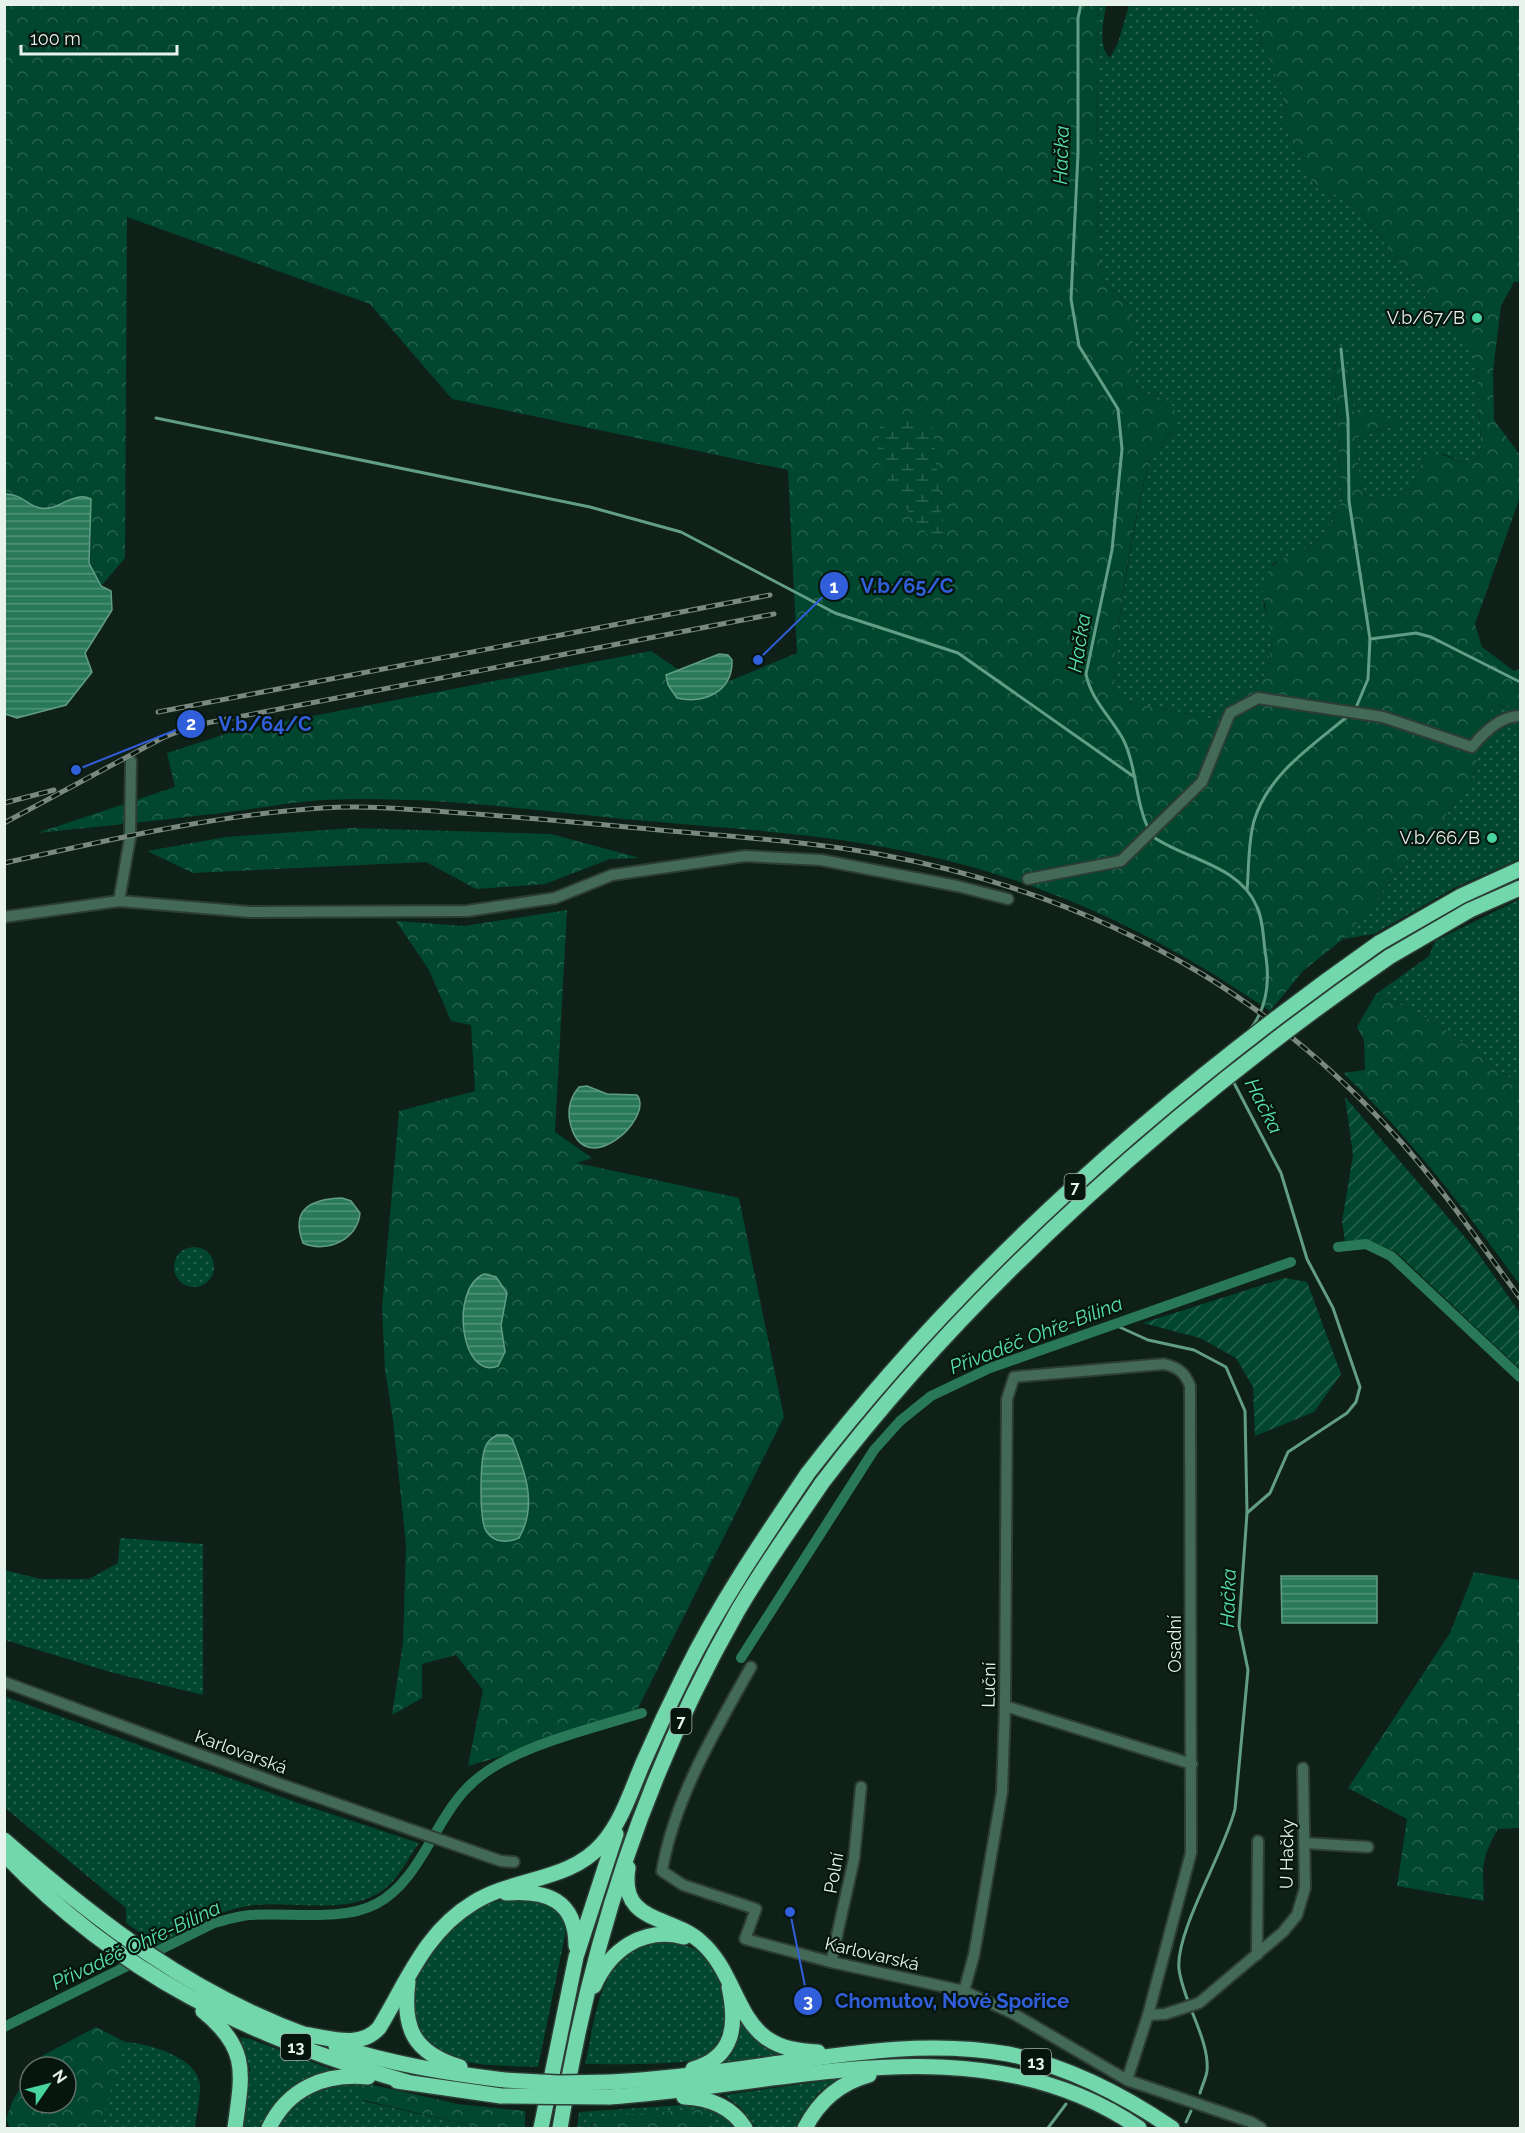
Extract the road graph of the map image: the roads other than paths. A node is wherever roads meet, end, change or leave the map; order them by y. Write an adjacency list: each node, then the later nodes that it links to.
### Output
1 (1521, 716): 4 (street)
2 (132, 761): 7 (street)
3 (1521, 870): 16 (highway, 7, bridge)
4 (1028, 879)
5 (1521, 888): 17 (highway, 7, bridge)
6 (1008, 899): 7 (street)
7 (118, 901): 8 (street)
8 (4, 917)
9 (1014, 1377): 12 (street, Luční); 13 (street, Osadní)
10 (750, 1668): 29 (street, Karlovarská)
11 (4, 1682): 23 (street, Karlovarská)
12 (1005, 1706): 13 (street); 31 (street, Luční)
13 (1192, 1764): 33 (street, Osadní)
14 (1303, 1768): 20 (street, U Hačky)
15 (861, 1788): 29 (street, Polní)
16 (625, 1805): 24 (highway); 27 (highway, 7)
17 (633, 1836): 25 (highway); 34 (highway, 7)
18 (4, 1840): 35 (highway, 13)
19 (1258, 1841): 26 (street)
20 (1305, 1843): 21 (street); 26 (street, U Hačky)
21 (1368, 1847)
22 (4, 1854): 32 (highway, 13)
23 (514, 1862)
24 (474, 1902): 27 (highway); 30 (highway)
25 (708, 1949): 28 (highway); 34 (highway)
26 (1257, 1955): 33 (street, U Hačky)
27 (576, 1957): 44 (highway, 7)
28 (719, 1962): 36 (highway); 38 (highway)
29 (831, 1962): 31 (street, Karlovarská)
30 (409, 1976): 35 (highway); 39 (highway)
31 (964, 1991): 40 (street, Karlovarská)
32 (187, 1997): 41 (highway, 13); 45 (highway)
33 (1148, 2015): 40 (street, Osadní)
34 (580, 2017): 49 (highway, 7)
35 (302, 2034): 39 (highway, 13)
36 (851, 2053): 38 (highway, 13); 53 (highway, 13)
37 (903, 2066): 43 (highway, 13); 51 (highway); 52 (highway, 13)
38 (658, 2079): 42 (highway, 13)
39 (504, 2080): 42 (highway, 13, bridge)
40 (1127, 2080): 54 (street, Karlovarská)
41 (407, 2082): 42 (highway, 13, bridge); 46 (highway)
42 (610, 2089): 43 (highway, 13)
43 (648, 2095): 50 (highway)
44 (546, 2100): 47 (highway); 48 (highway, 7)
45 (235, 2128)
46 (269, 2128)
47 (532, 2128)
48 (541, 2128)
49 (560, 2128)
50 (745, 2128)
51 (805, 2128)
52 (1140, 2128)
53 (1172, 2128)
54 (1261, 2128)

